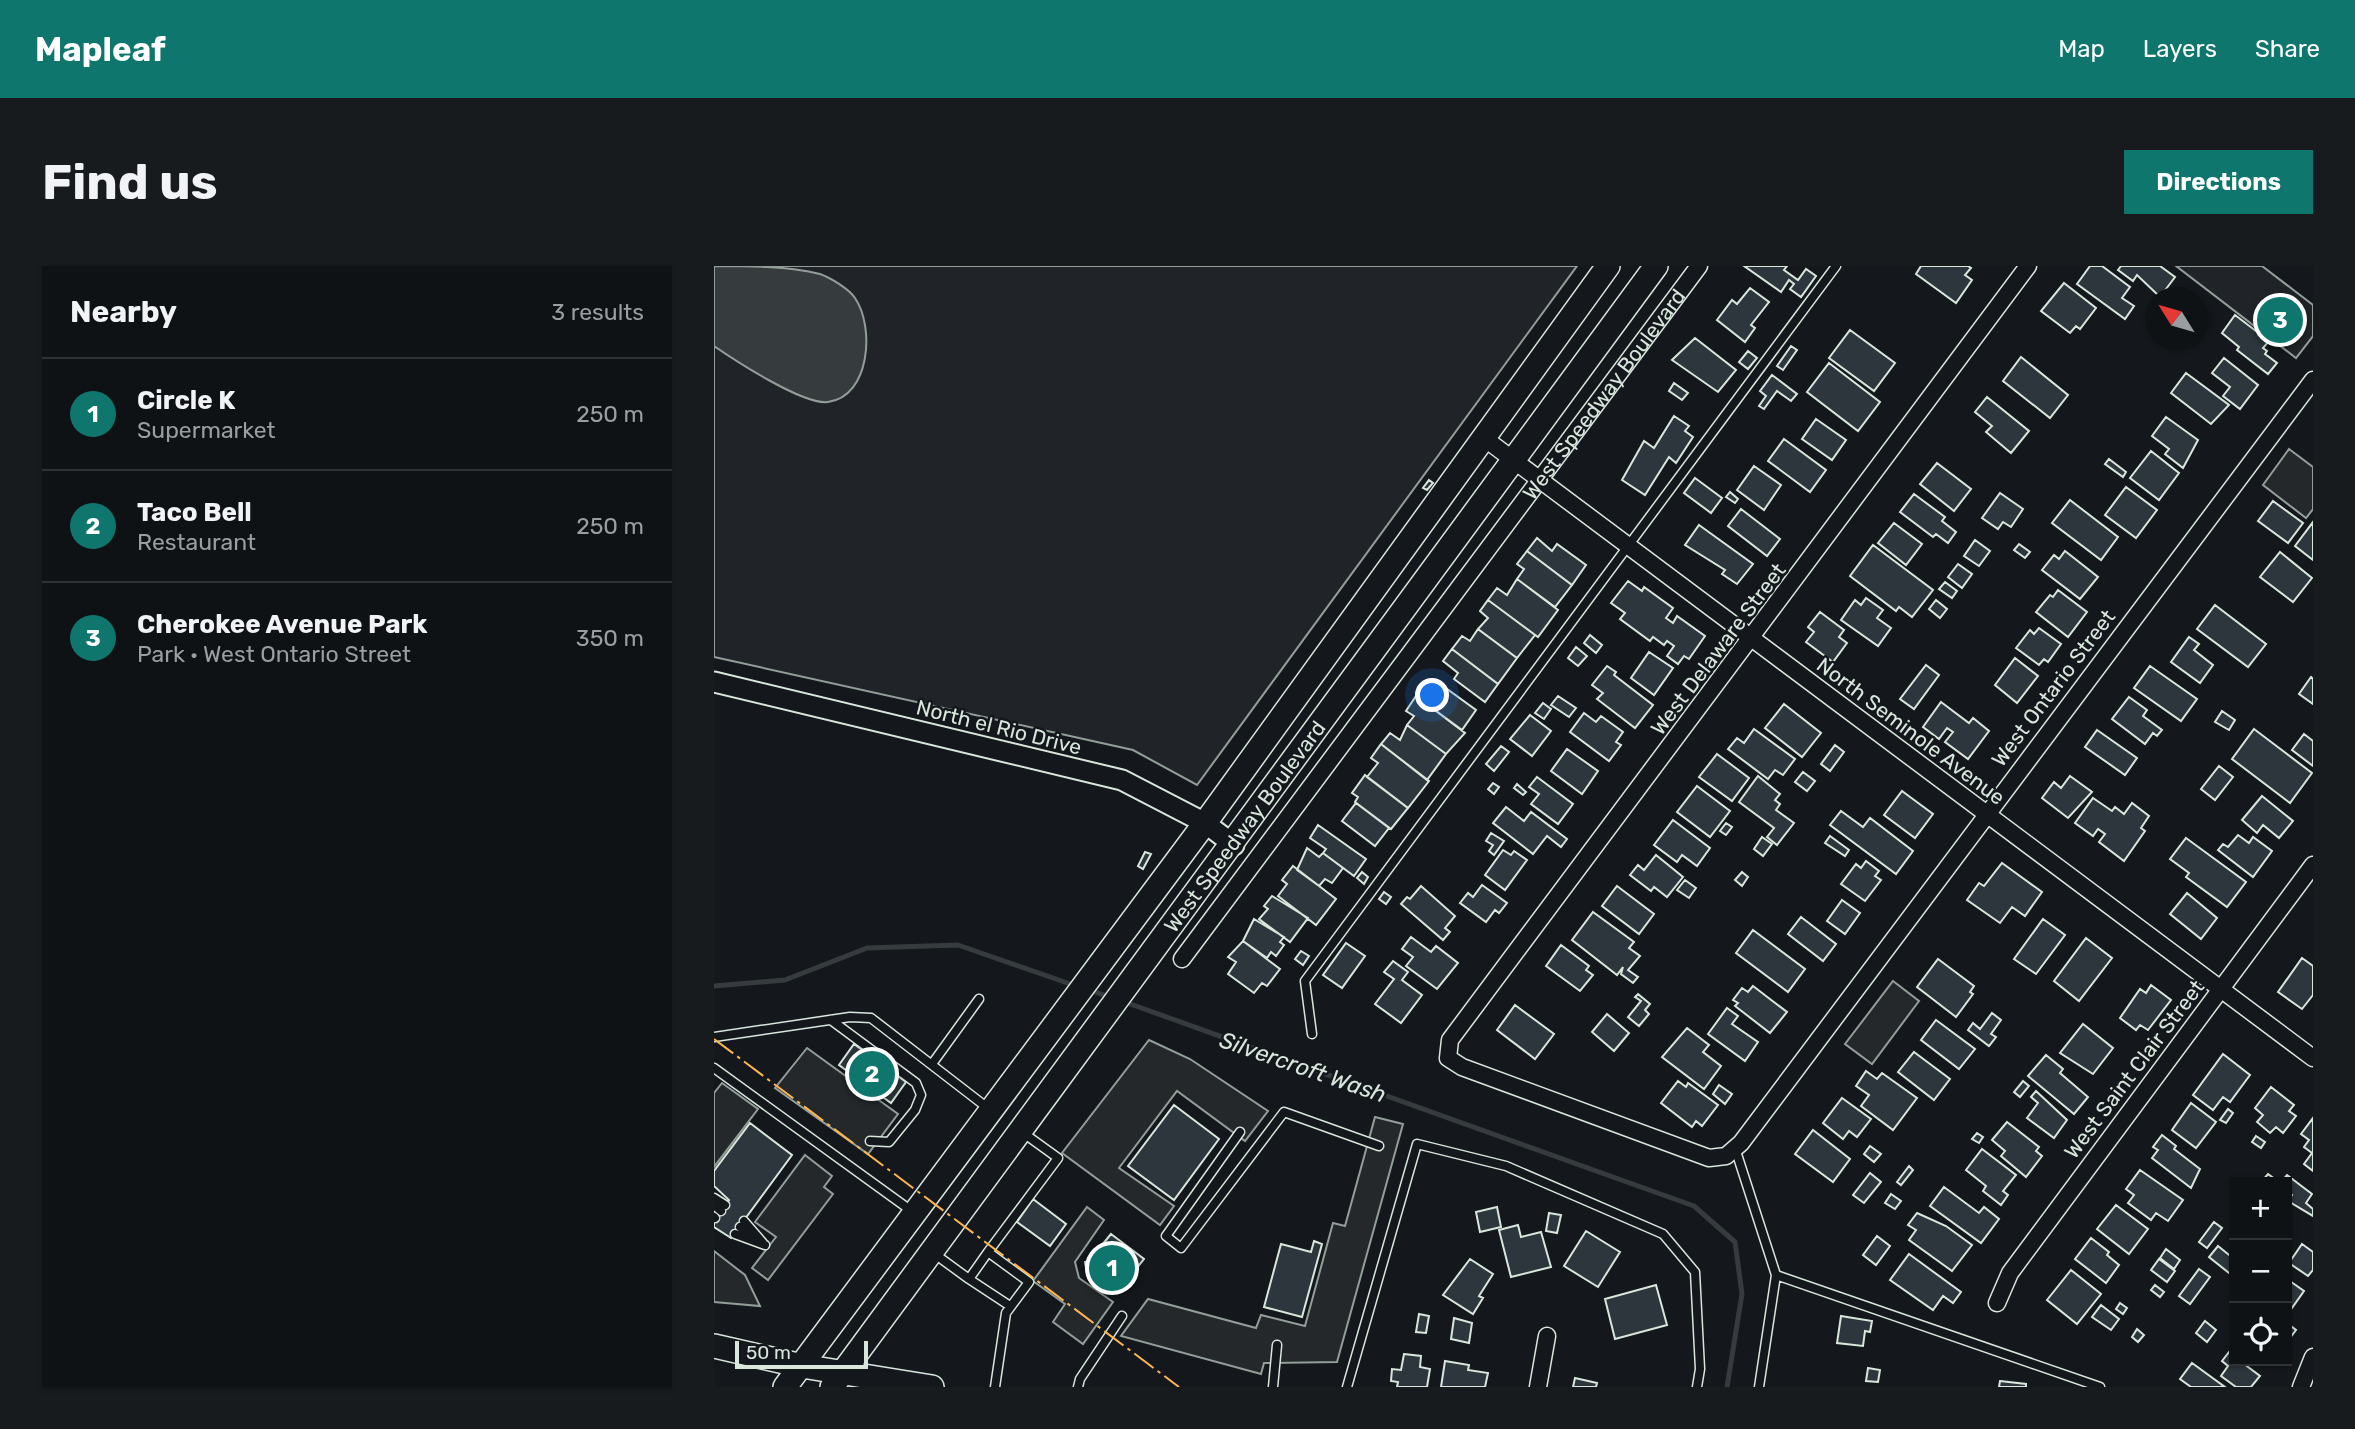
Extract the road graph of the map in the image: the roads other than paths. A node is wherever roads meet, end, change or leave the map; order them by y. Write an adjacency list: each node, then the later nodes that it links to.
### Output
1 (1608, 266): 7 (main road, West Speedway Boulevard)
2 (1656, 266): 8 (main road, West Speedway Boulevard)
3 (1699, 266): 9 (street, West Speedway Boulevard)
4 (1836, 266): 10 (lane)
5 (2028, 266): 11 (street, West Delaware Street)
6 (2313, 380): 13 (street, West Ontario Street)
7 (1484, 438): 8 (street, North Seminole Avenue); 14 (main road, West Speedway Boulevard)
8 (1515, 461): 9 (street, North Seminole Avenue); 15 (main road, West Speedway Boulevard)
9 (1541, 480): 10 (street, North Seminole Avenue); 16 (street, West Speedway Boulevard)
10 (1627, 545): 11 (street, North Seminole Avenue); 22 (lane)
11 (1752, 639): 13 (street, North Seminole Avenue); 32 (street, West Delaware Street)
12 (714, 682): 14 (street, North el Rio Drive)
13 (1986, 813): 19 (street, North Seminole Avenue); 32 (street, West Ontario Street)
14 (1205, 823): 15 (street, North el Rio Drive); 27 (main road, West Speedway Boulevard)
15 (1234, 845): 16 (street, North el Rio Drive); 28 (main road, West Speedway Boulevard)
16 (1256, 860): 18 (street, West Speedway Boulevard)
17 (2313, 865): 19 (street, West Saint Clair Street)
18 (1182, 959)
19 (2220, 989): 24 (street, North Seminole Avenue); 41 (street, West Saint Clair Street)
20 (979, 999): 25 (lane)
21 (831, 1020): 23 (lane); 25 (lane); 30 (lane)
22 (1312, 1034)
23 (714, 1037)
24 (2313, 1058)
25 (932, 1065): 27 (lane)
26 (714, 1068): 35 (lane)
27 (992, 1111): 28 (main road); 35 (main road, West Speedway Boulevard)
28 (1021, 1132): 37 (main road, West Speedway Boulevard); 38 (lane)
29 (1240, 1132): 31 (lane)
30 (870, 1141)
31 (1378, 1146)
32 (1731, 1152): 39 (lane)
33 (714, 1198): 34 (lane)
34 (718, 1211)
35 (915, 1214): 48 (main road, West Speedway Boulevard)
36 (765, 1245): 36 (lane)
37 (932, 1252): 40 (lane); 49 (main road, West Speedway Boulevard)
38 (988, 1252): 40 (lane); 42 (lane)
39 (1776, 1275): 58 (lane); 59 (lane)
40 (969, 1279): 42 (lane)
41 (1997, 1303)
42 (1010, 1306): 52 (lane)
43 (1122, 1316): 53 (lane)
44 (1546, 1336): 56 (street)
45 (1277, 1345): 54 (lane)
46 (714, 1346): 48 (main road)
47 (2313, 1357): 60 (street)
48 (802, 1366): 49 (main road); 50 (main road, West Speedway Boulevard)
49 (838, 1380): 51 (main road)
50 (785, 1387)
51 (932, 1387)
52 (995, 1387)
53 (1078, 1387)
54 (1273, 1387)
55 (1347, 1387): 57 (lane)
56 (1538, 1387)
57 (1697, 1387)
58 (1759, 1387)
59 (2100, 1387)
60 (2301, 1387)

